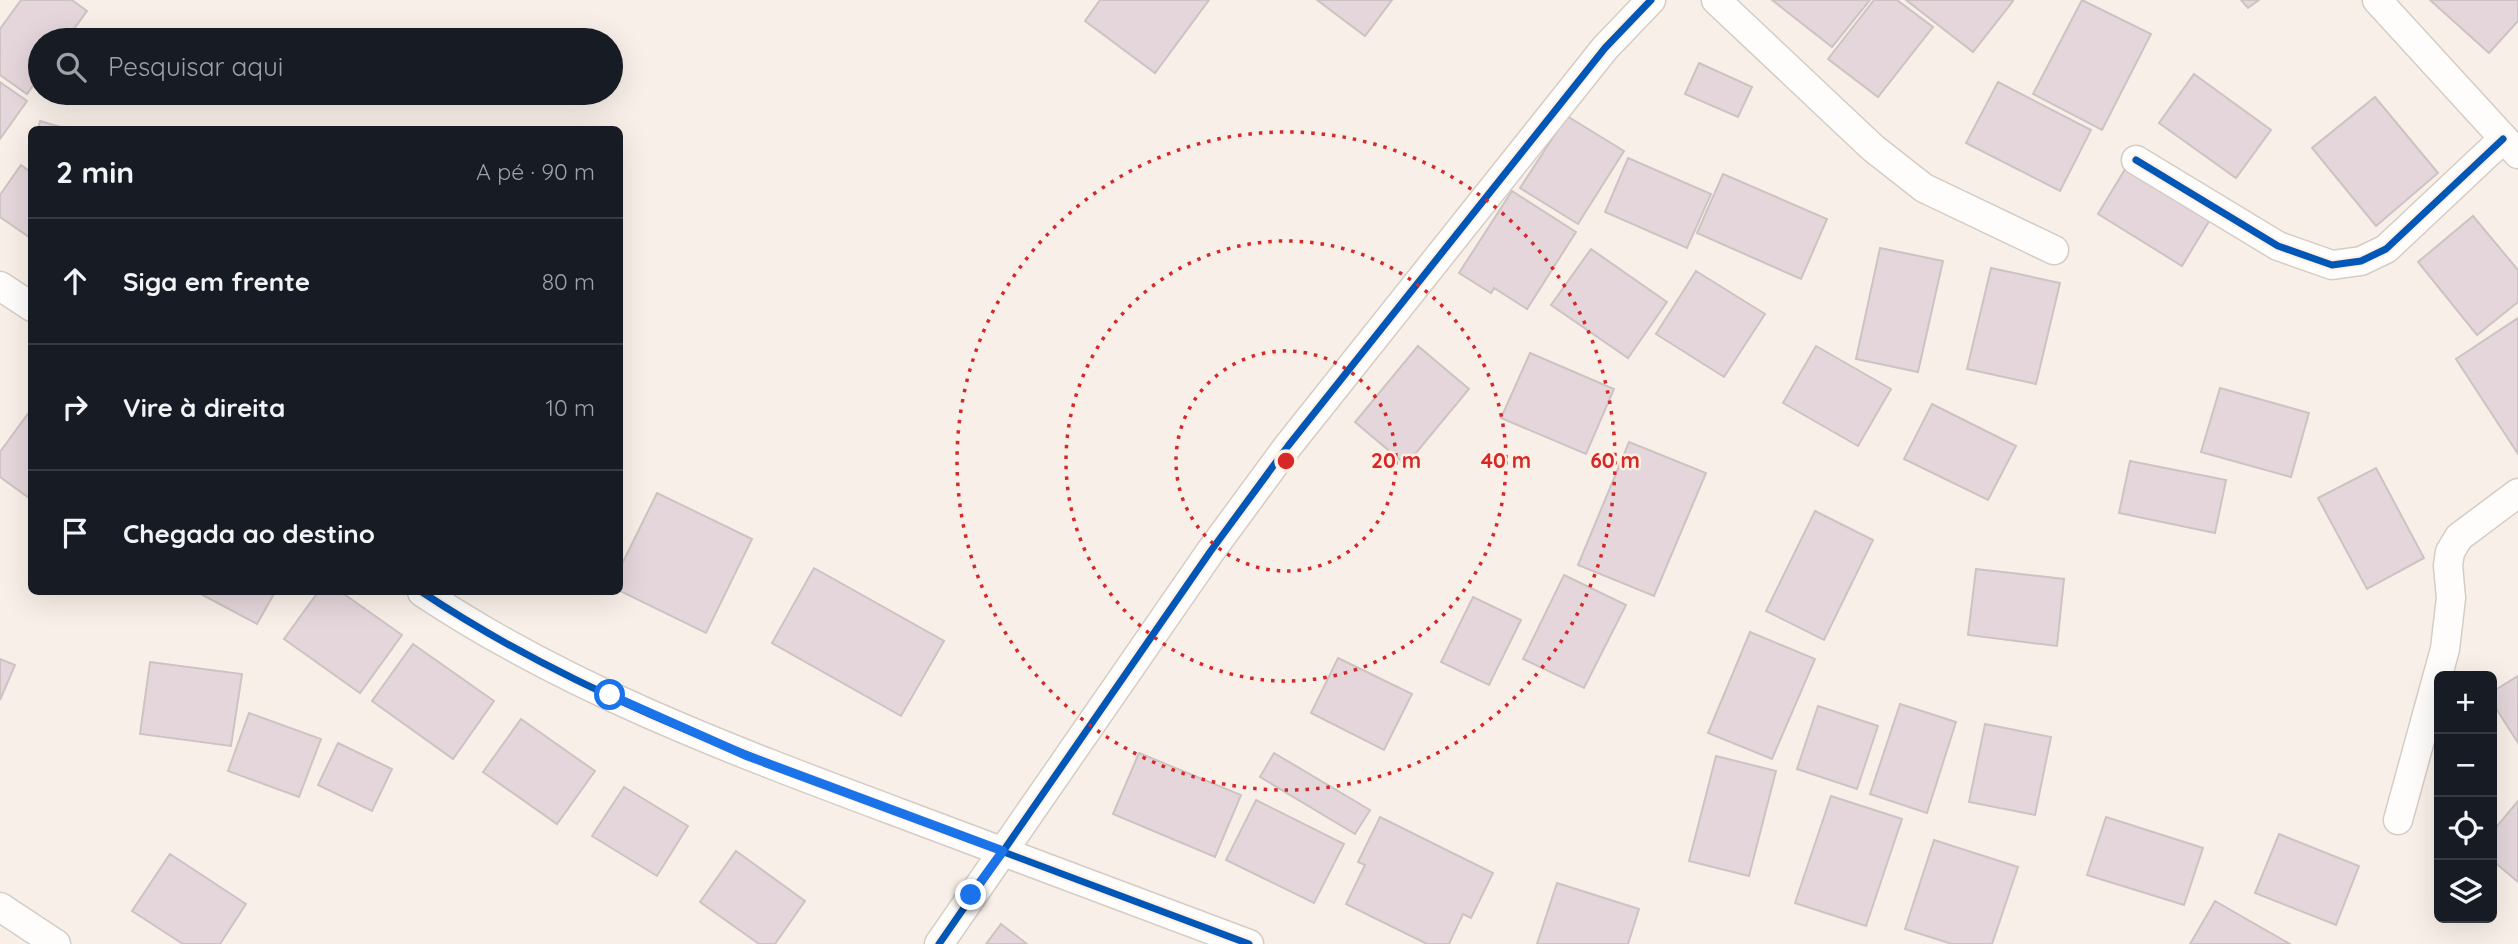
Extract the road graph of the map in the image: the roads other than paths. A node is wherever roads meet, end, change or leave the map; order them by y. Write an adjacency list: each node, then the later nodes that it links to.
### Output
1 (1651, 0): 12 (street)
2 (1716, 0): 6 (street)
3 (2377, 0): 4 (street)
4 (2511, 147): 5 (street)
5 (2136, 160)
6 (2054, 250)
7 (0, 286): 8 (street)
8 (28, 304)
9 (2518, 493): 11 (street)
10 (426, 595): 12 (street)
11 (2398, 820)
12 (1003, 851): 15 (street); 16 (street)
13 (0, 907): 14 (street)
14 (56, 944)
15 (939, 944)
16 (1249, 944)

